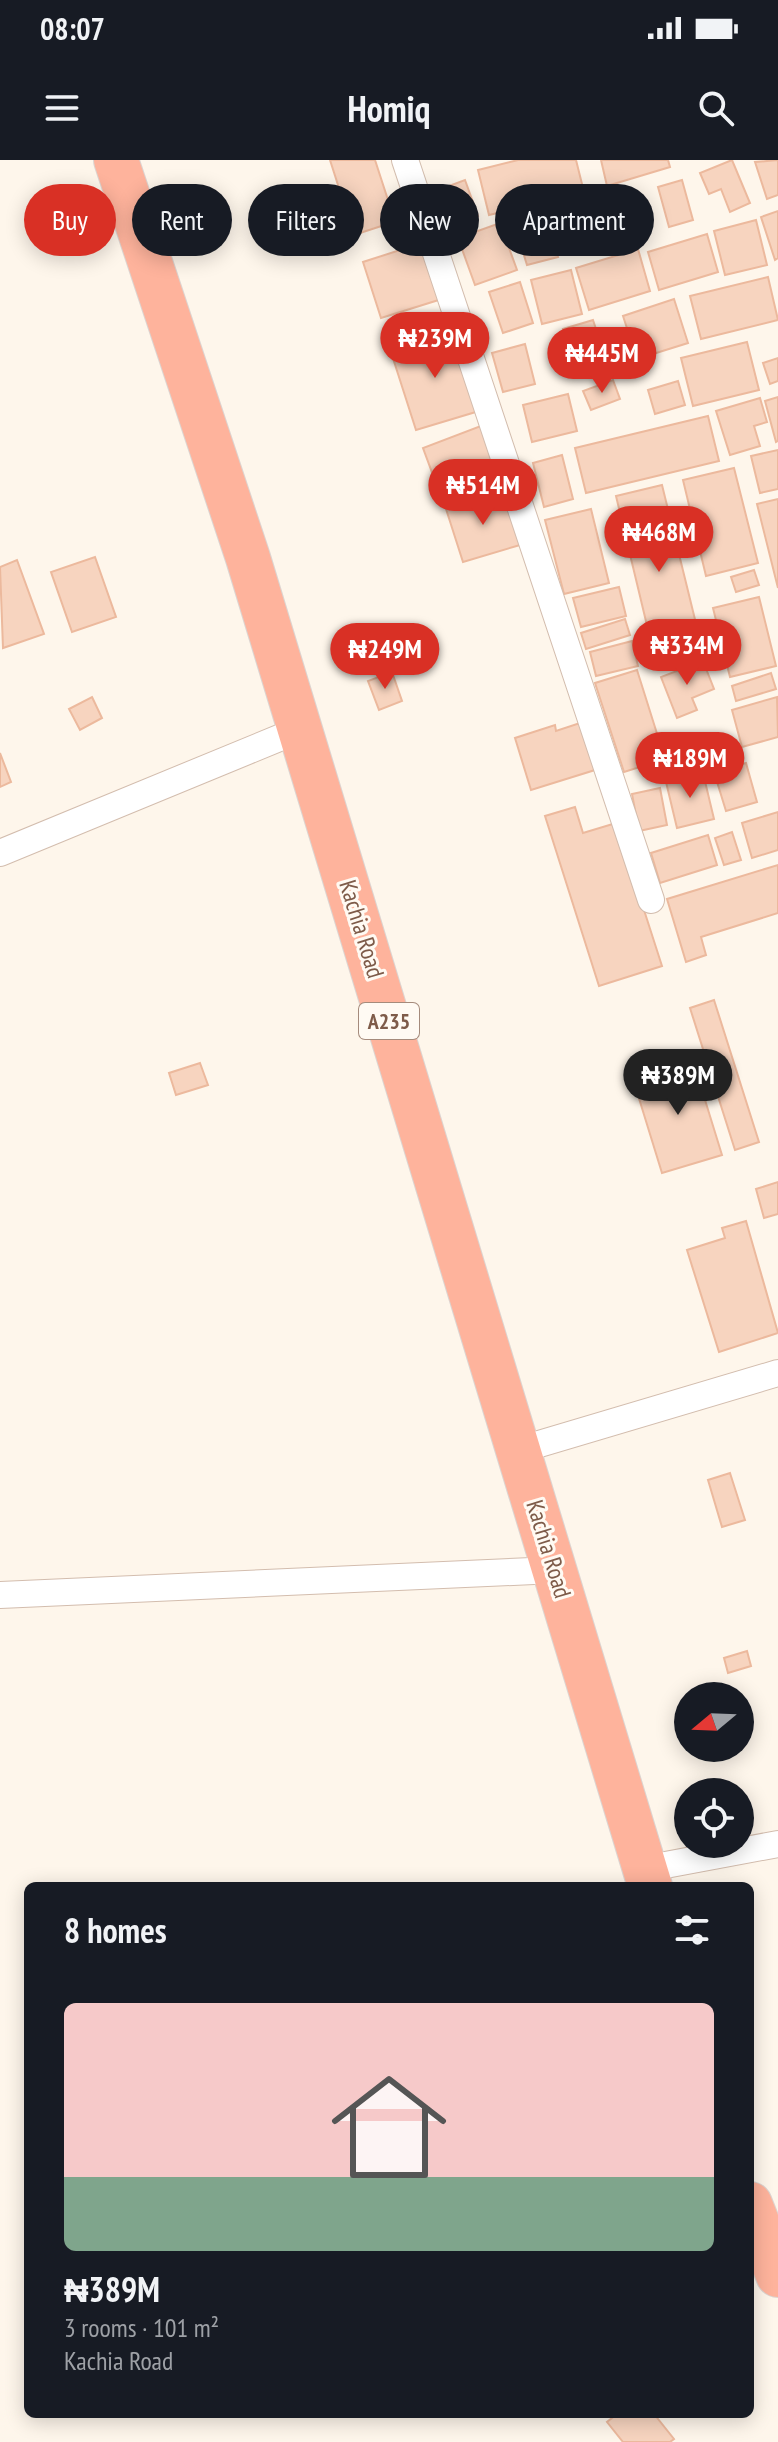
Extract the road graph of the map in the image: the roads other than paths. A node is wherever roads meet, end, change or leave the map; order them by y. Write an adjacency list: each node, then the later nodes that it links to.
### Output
1 (116, 160): 3 (highway, Kachia Road / A235)
2 (405, 160): 5 (street)
3 (301, 729): 4 (street); 7 (highway, Kachia Road / A235)
4 (0, 853)
5 (651, 900)
6 (778, 1373): 7 (street)
7 (519, 1450): 8 (highway, Kachia Road / A235)
8 (555, 1570): 9 (street); 11 (highway, Kachia Road / A235)
9 (0, 1595)
10 (778, 1844): 11 (street)
11 (647, 1878)
12 (754, 2214): 13 (highway)
13 (778, 2275)

